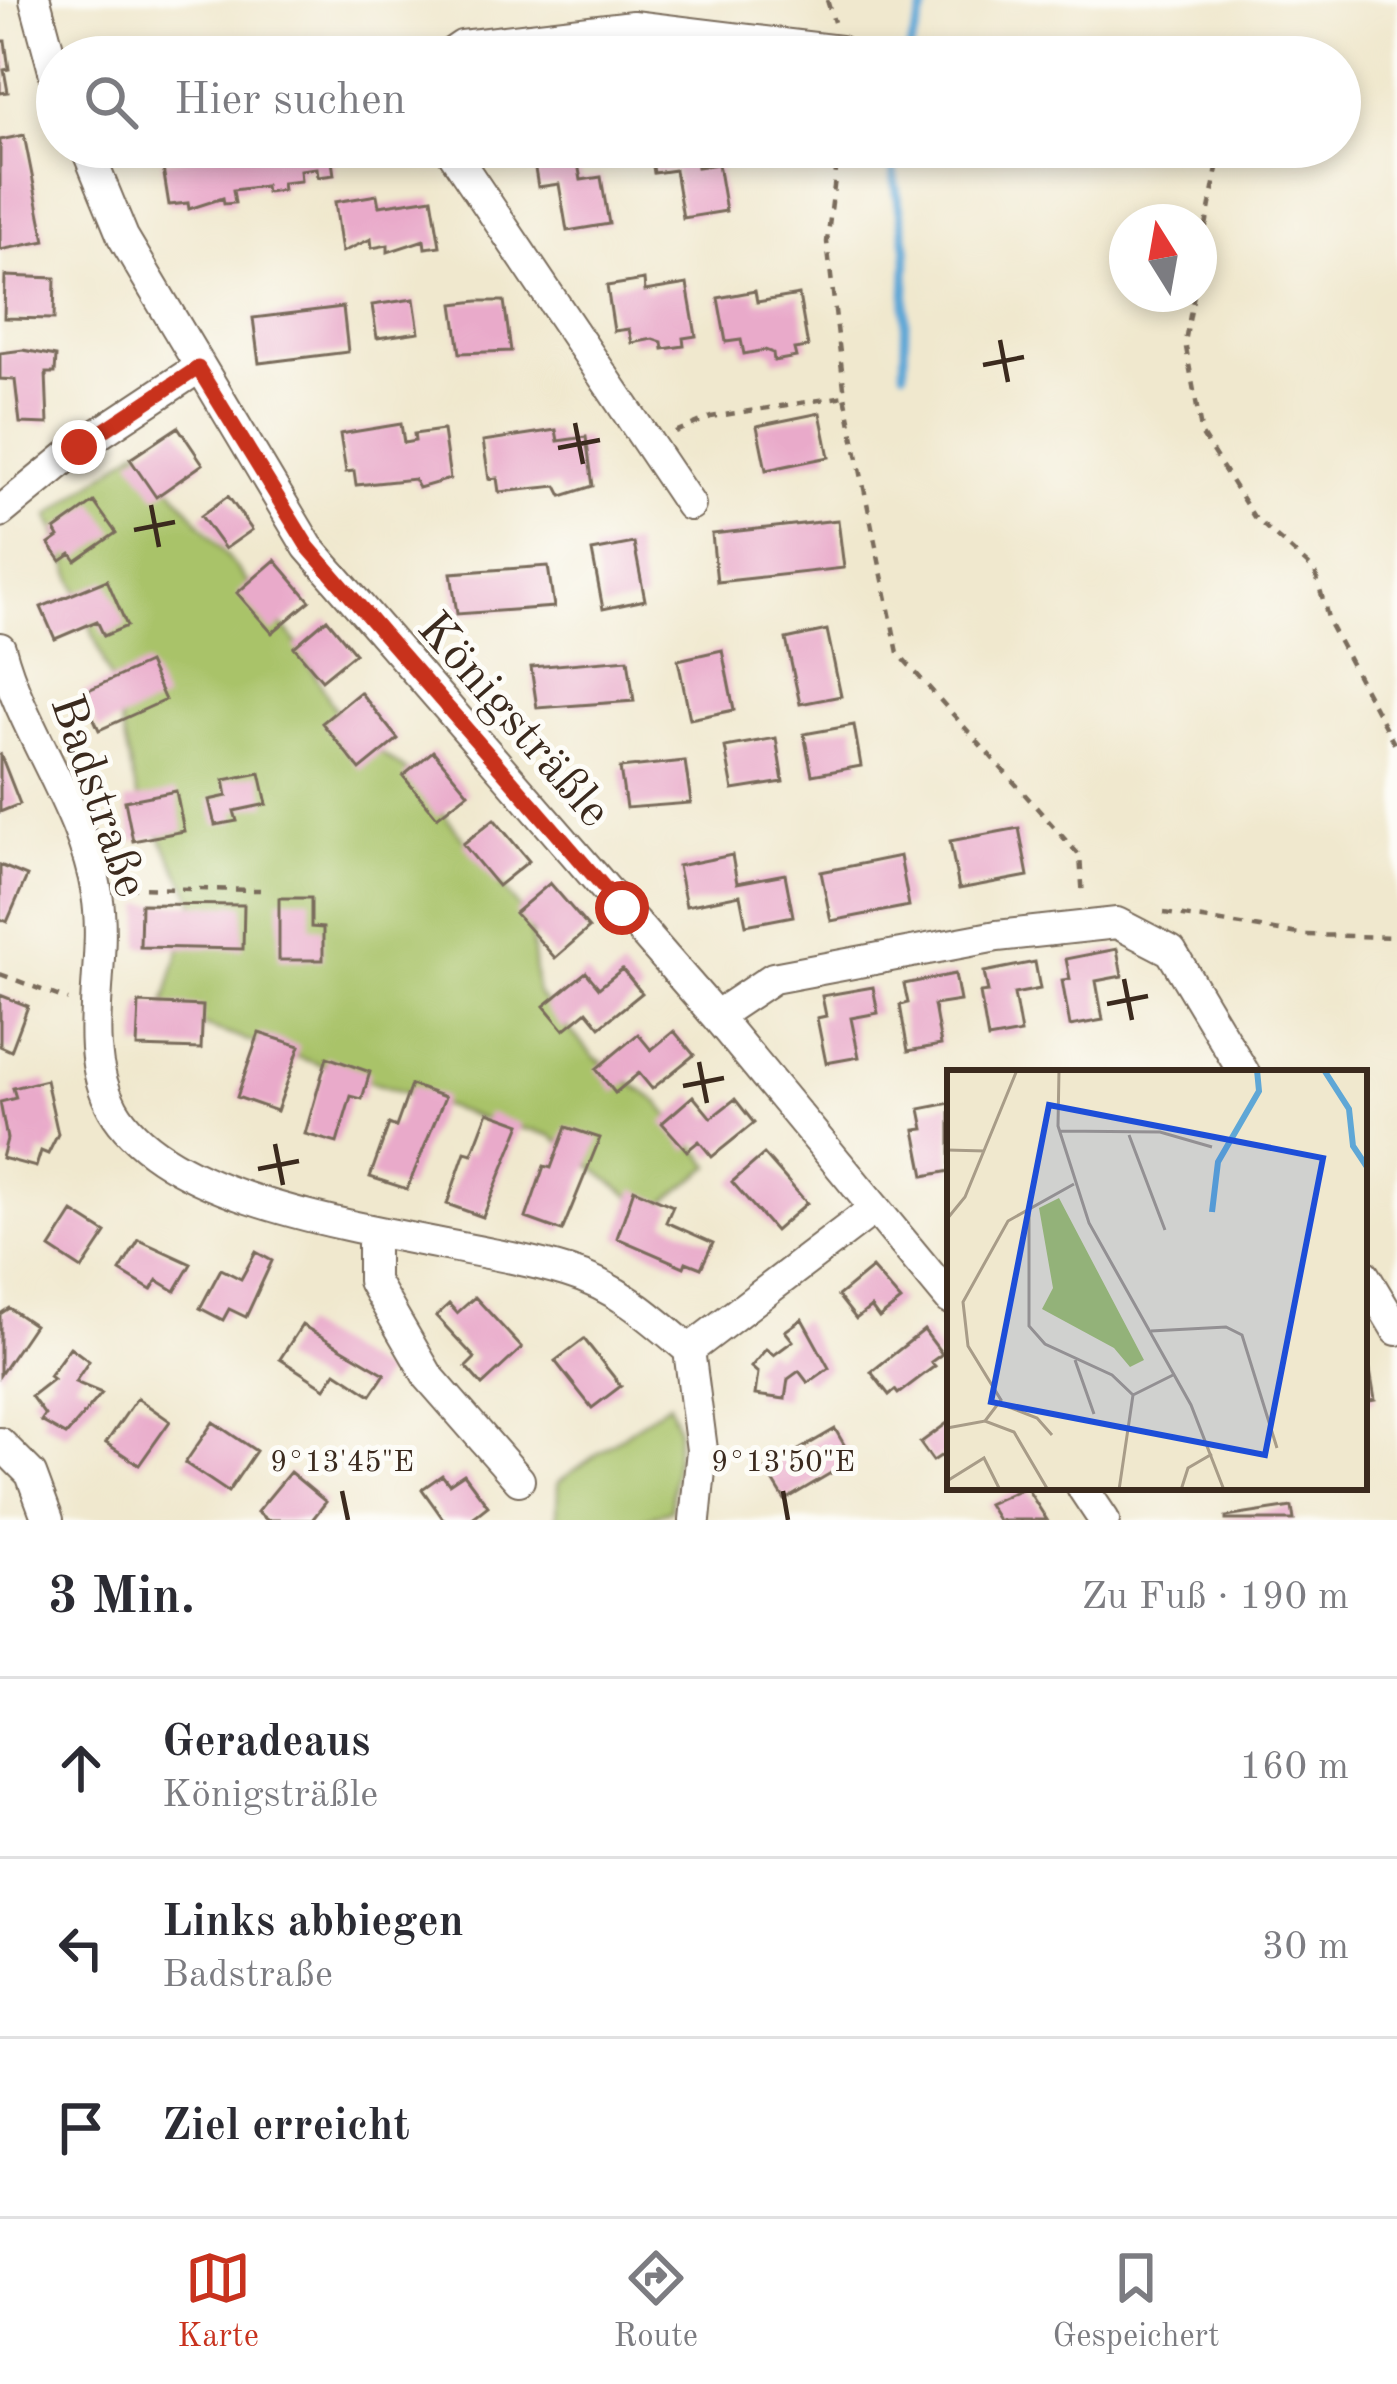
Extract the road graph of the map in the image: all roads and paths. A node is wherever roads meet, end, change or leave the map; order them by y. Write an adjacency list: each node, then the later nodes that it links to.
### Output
1 (35, 0): 2 (street)
2 (45, 36)
3 (548, 36): 4 (street)
4 (716, 36)
5 (95, 168): 11 (street, Königsträßle)
6 (463, 168): 13 (street)
7 (836, 168): 12 (path)
8 (1217, 168): 9 (path)
9 (1210, 204)
10 (1191, 312): 17 (path)
11 (198, 368): 15 (street); 25 (street, Königsträßle)
12 (844, 396): 13 (path); 20 (path)
13 (650, 443): 14 (street)
14 (690, 505)
15 (0, 512)
16 (0, 648): 18 (street, Badstraße)
17 (1397, 749)
18 (97, 890): 19 (path); 28 (street, Badstraße)
19 (260, 890)
20 (1084, 923): 21 (street); 25 (street)
21 (1117, 923): 22 (path); 26 (street)
22 (1397, 937)
23 (0, 974): 24 (path)
24 (75, 1003)
25 (716, 1016): 27 (street, Königsträßle)
26 (1242, 1070)
27 (875, 1208): 30 (street, Königsträßle); 32 (street)
28 (373, 1231): 32 (street, Badstraße); 34 (street)
29 (1367, 1280): 31 (street)
30 (947, 1295)
31 (1397, 1330)
32 (689, 1350): 37 (street)
33 (0, 1444): 36 (street)
34 (519, 1480)
35 (1084, 1490): 38 (street)
36 (49, 1520)
37 (695, 1520)
38 (1104, 1520)

